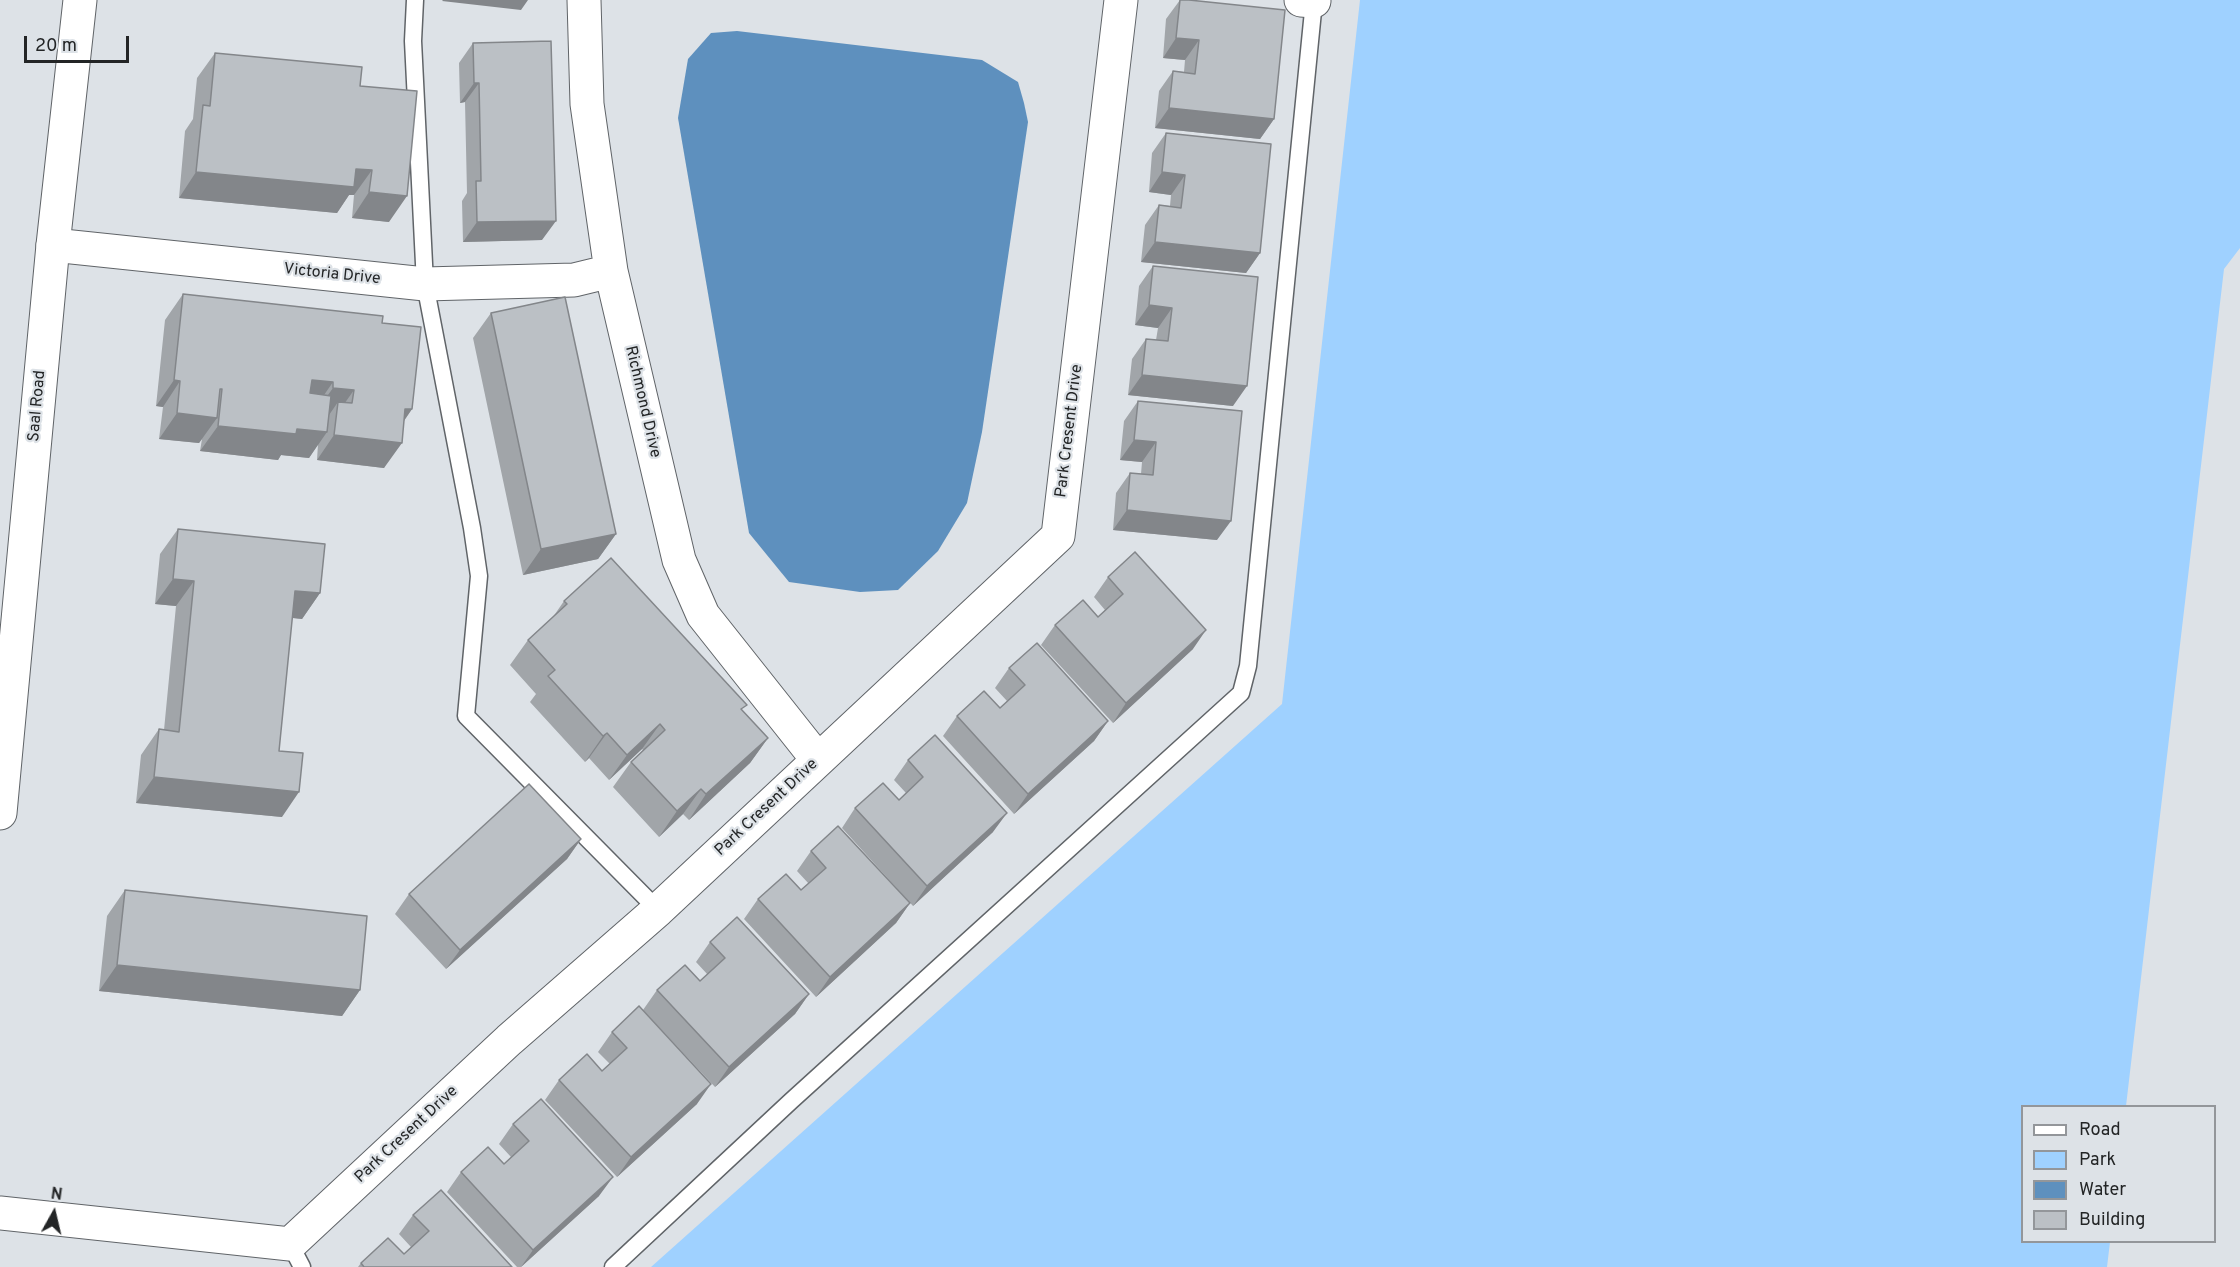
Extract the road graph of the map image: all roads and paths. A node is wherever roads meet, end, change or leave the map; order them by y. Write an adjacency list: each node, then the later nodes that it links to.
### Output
1 (80, 0): 6 (street, Saal Road)
2 (415, 0): 8 (lane)
3 (584, 0): 7 (street, Richmond Drive)
4 (1121, 0): 9 (street, Park Cresent Drive)
5 (1308, 1): 14 (lane)
6 (53, 245): 8 (street, Victoria Drive); 10 (street, Saal Road)
7 (611, 271): 8 (street, Victoria Drive); 9 (street, Richmond Drive)
8 (425, 284): 11 (lane)
9 (818, 760): 11 (street, Park Cresent Drive)
10 (1, 794)
11 (658, 910): 13 (street, Park Cresent Drive)
12 (0, 1213): 13 (street, Park Cresent Drive)
13 (296, 1255)
14 (613, 1267)

